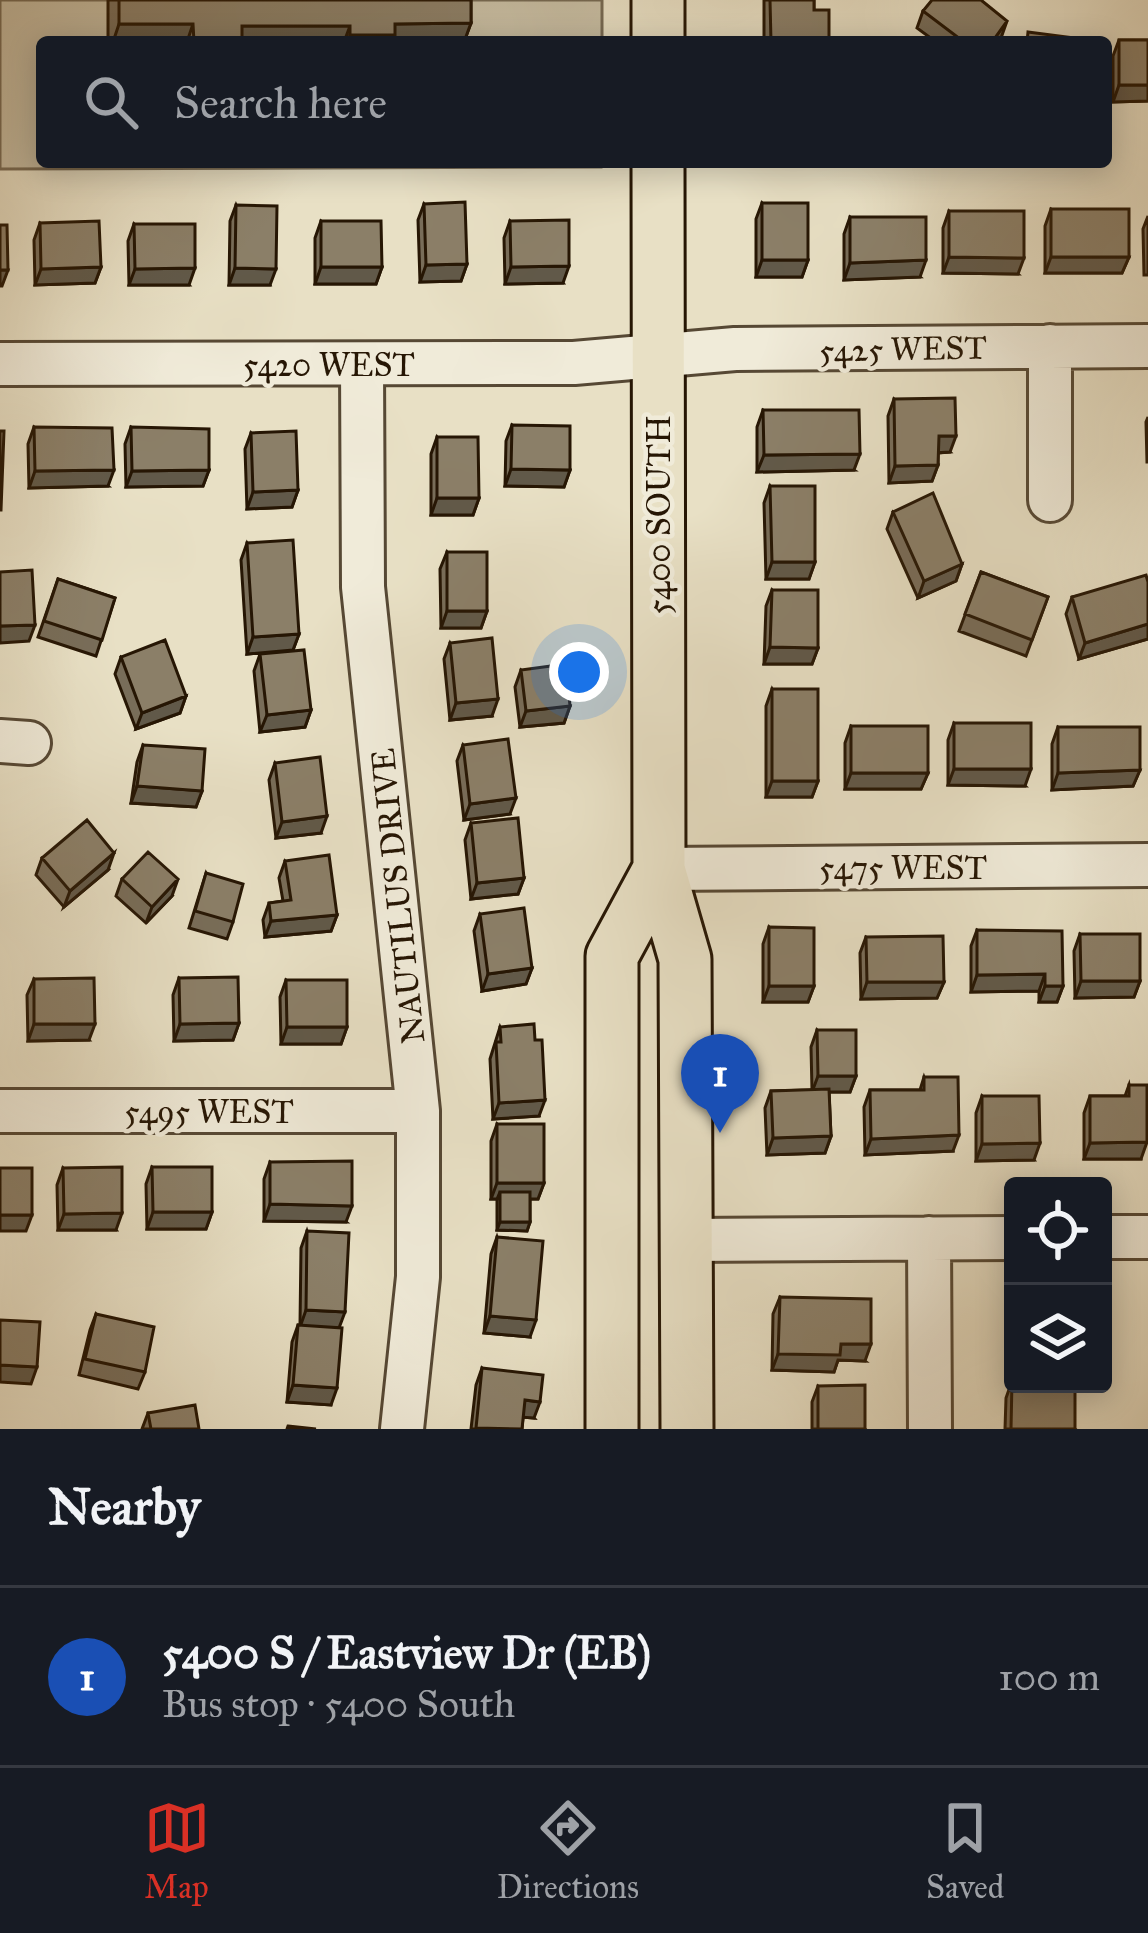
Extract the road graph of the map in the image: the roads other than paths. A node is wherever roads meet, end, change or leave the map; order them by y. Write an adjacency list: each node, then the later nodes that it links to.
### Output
1 (658, 0): 2 (main road)
2 (658, 36)
3 (658, 168): 6 (main road, 5400 SOUTH)
4 (1050, 346): 5 (street, 5425 WEST); 6 (street, 5425 WEST); 9 (street)
5 (1148, 346)
6 (658, 356): 8 (street, 5420 WEST); 11 (main road, 5400 SOUTH)
7 (0, 364): 8 (street, 5420 WEST)
8 (362, 364): 12 (street, NAUTILUS DRIVE)
9 (1050, 500)
10 (1148, 865): 11 (street, 5475 WEST)
11 (658, 869): 18 (main road, 5400 SOUTH); 20 (main road, 5400 SOUTH)
12 (418, 1111): 13 (street, 5495 WEST); 19 (street, NAUTILUS DRIVE)
13 (0, 1112)
14 (1112, 1237): 15 (street)
15 (1148, 1237)
16 (929, 1238): 17 (street); 18 (street); 22 (street)
17 (1004, 1238)
18 (687, 1240): 21 (main road, 5400 SOUTH)
19 (402, 1429)
20 (612, 1429)
21 (687, 1429)
22 (930, 1429)

